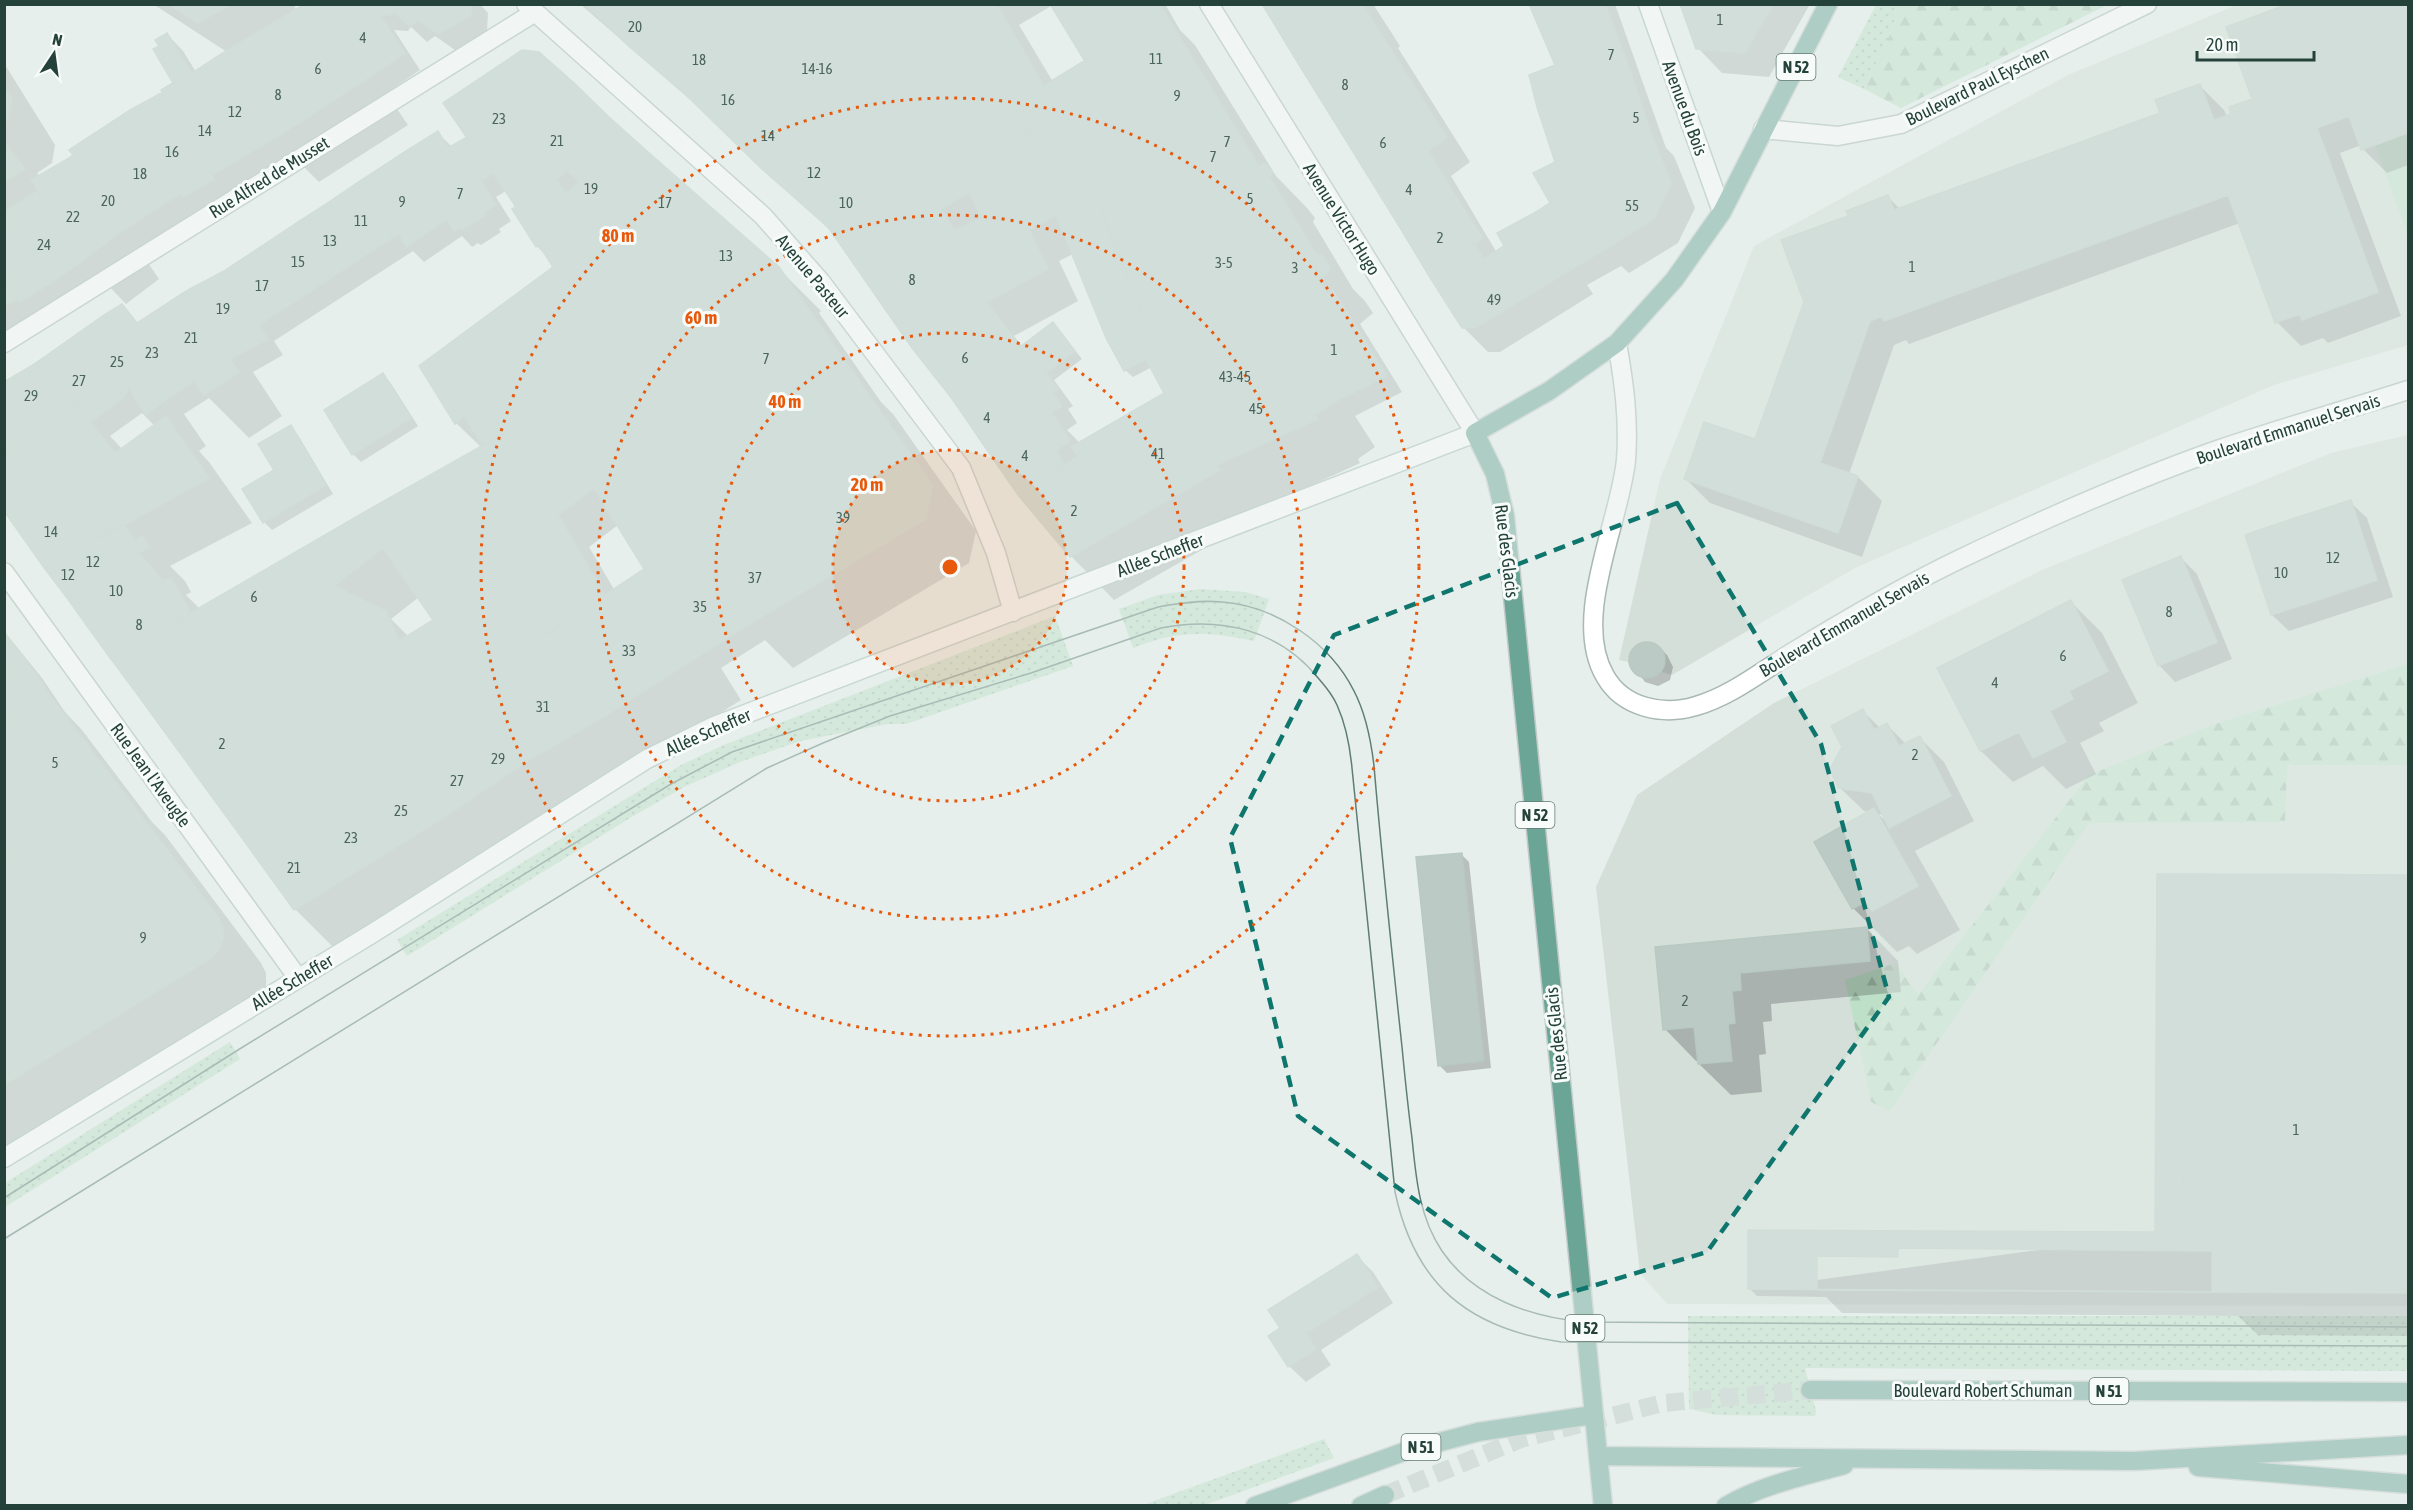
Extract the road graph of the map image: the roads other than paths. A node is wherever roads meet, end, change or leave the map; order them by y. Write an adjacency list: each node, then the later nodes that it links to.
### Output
1 (1209, 4): 11 (street, Avenue Victor Hugo)
2 (1648, 4): 7 (street, Avenue du Bois)
3 (1828, 4): 6 (main road, N 52)
4 (2147, 4): 6 (street, Boulevard Paul Eyschen)
5 (530, 8): 8 (street, Rue Alfred de Musset); 13 (street, Avenue Pasteur)
6 (1763, 129): 7 (main road, N 52)
7 (1722, 212): 9 (main road, N 52)
8 (4, 343)
9 (1617, 343): 10 (street, Boulevard Emmanuel Servais); 11 (main road, N 52)
10 (2409, 390)
11 (1474, 434): 13 (street, Allée Scheffer); 18 (main road, Rue des Glacis / N 52)
12 (4, 572): 14 (street, Rue Jean l'Aveugle)
13 (1013, 612): 14 (street, Allée Scheffer)
14 (298, 978): 15 (street, Allée Scheffer)
15 (4, 1158)
16 (1810, 1390): 17 (main road, Boulevard Robert Schuman / N 51)
17 (2409, 1392)
18 (1593, 1415): 20 (main road, N 52); 25 (main road, N 51)
19 (2409, 1445): 22 (main road)
20 (1598, 1456): 21 (main road); 27 (main road, N 52)
21 (1866, 1459): 22 (main road); 28 (main road)
22 (2134, 1461): 23 (main road)
23 (2409, 1484)
24 (1385, 1495): 26 (main road)
25 (1256, 1506)
26 (1361, 1506)
27 (1603, 1506)
28 (1726, 1506)

